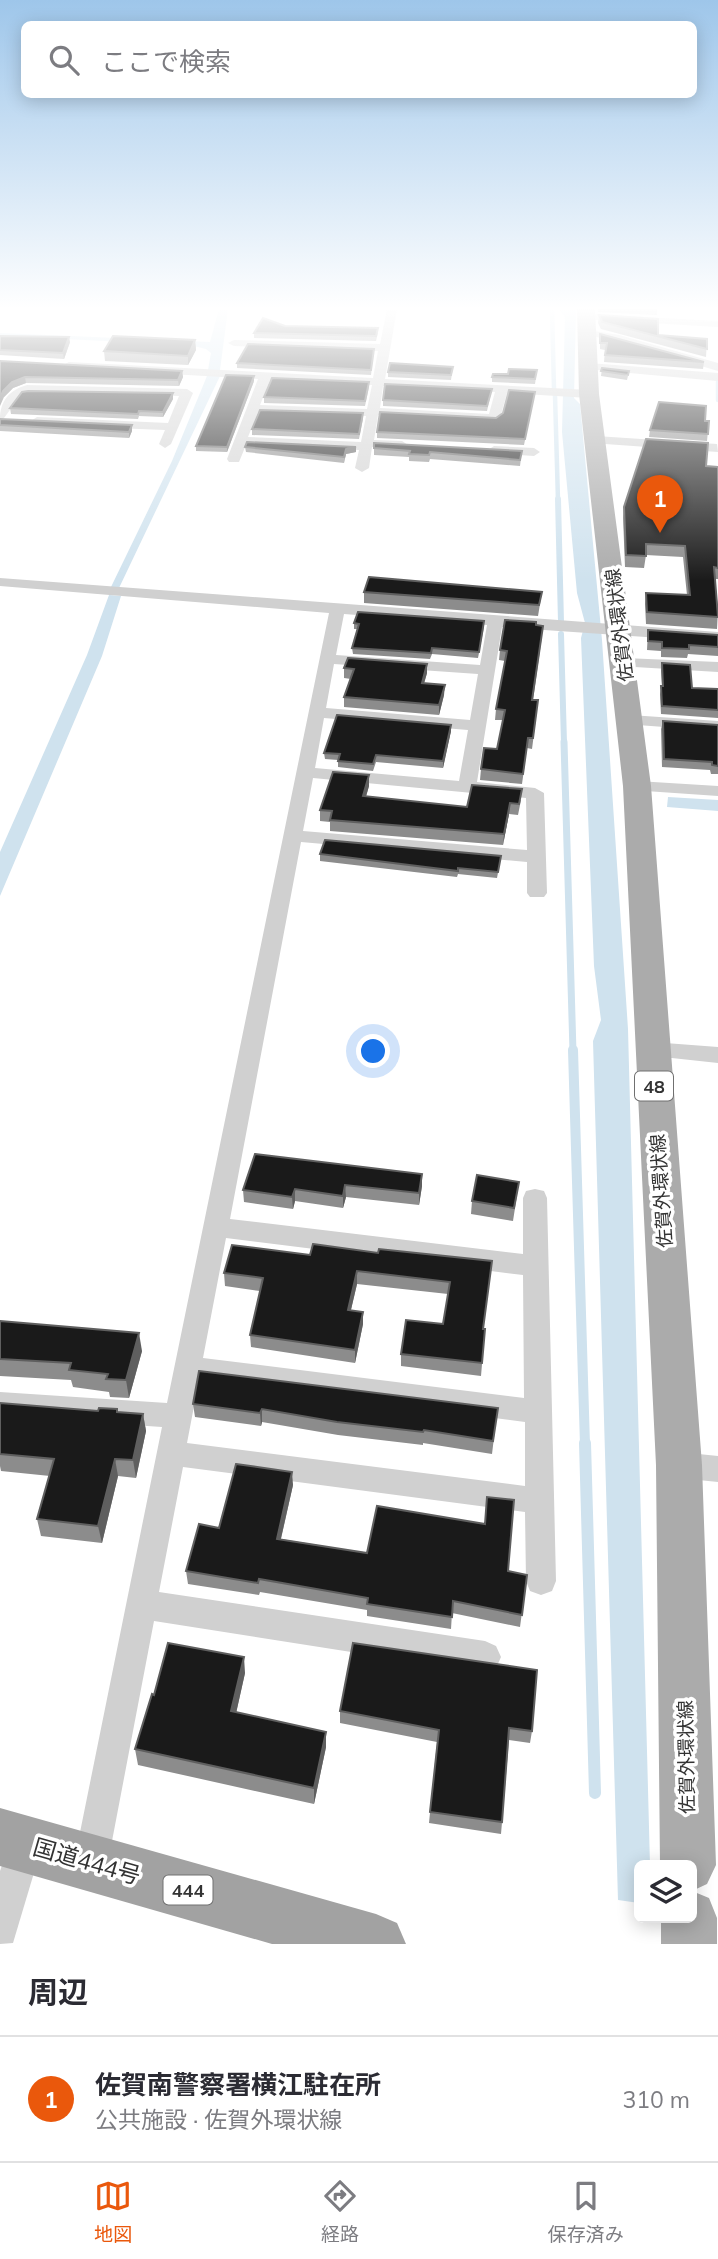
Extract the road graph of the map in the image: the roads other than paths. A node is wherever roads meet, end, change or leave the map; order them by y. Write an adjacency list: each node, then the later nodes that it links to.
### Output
1 (15, 400): 9 (street)
2 (184, 400): 10 (street)
3 (256, 400): 7 (street)
4 (376, 400): 8 (street)
5 (499, 400): 8 (street)
6 (589, 400): 11 (main road, 佐賀外環状線 / 48)
7 (253, 408): 8 (street); 12 (street)
8 (373, 412): 14 (street)
9 (9, 419): 10 (street)
10 (173, 426): 13 (street)
11 (596, 440): 16 (street); 25 (main road, 佐賀外環状線 / 48)
12 (240, 442): 14 (street); 18 (street)
13 (165, 444)
14 (367, 444): 15 (street); 19 (street)
15 (422, 446)
16 (717, 448)
17 (478, 449): 20 (street)
18 (234, 459)
19 (362, 468)
20 (534, 471)
21 (0, 582): 22 (street)
22 (337, 608): 23 (street); 26 (street)
23 (495, 622): 25 (street); 28 (street)
24 (718, 637): 25 (street)
25 (619, 641): 27 (street); 30 (main road, 佐賀外環状線 / 48)
26 (327, 659): 28 (street); 29 (street)
27 (718, 667)
28 (487, 670): 31 (street)
29 (316, 712): 31 (street); 33 (street)
30 (630, 720): 32 (street); 34 (main road, 佐賀外環状線 / 48)
31 (478, 726): 35 (street)
32 (718, 726)
33 (304, 772): 35 (street); 37 (street)
34 (637, 786): 36 (street); 40 (main road, 佐賀外環状線 / 48)
35 (467, 787): 38 (street)
36 (718, 791)
37 (291, 836): 38 (street); 43 (street)
38 (537, 857): 39 (street)
39 (537, 893)
40 (652, 1050): 41 (street); 50 (main road, 佐賀外環状線 / 48)
41 (718, 1055)
42 (535, 1198): 44 (street)
43 (215, 1227): 44 (street); 45 (street)
44 (536, 1266): 47 (street)
45 (187, 1367): 47 (street); 48 (street)
46 (0, 1404): 48 (street)
47 (538, 1412): 52 (street)
48 (177, 1416): 49 (street)
49 (170, 1453): 52 (street); 54 (street)
50 (679, 1465): 51 (street); 57 (main road, 佐賀外環状線 / 48)
51 (718, 1469)
52 (540, 1501): 53 (street)
53 (541, 1581)
54 (140, 1604): 55 (street); 58 (street)
55 (485, 1657)
56 (13, 1840): 58 (highway, 国道444号 / 444); 60 (street)
57 (688, 1860)
58 (91, 1862): 61 (highway, 国道444号 / 444)
59 (689, 1923): 62 (main road)
60 (0, 1930)
61 (376, 1944)
62 (690, 1944)

